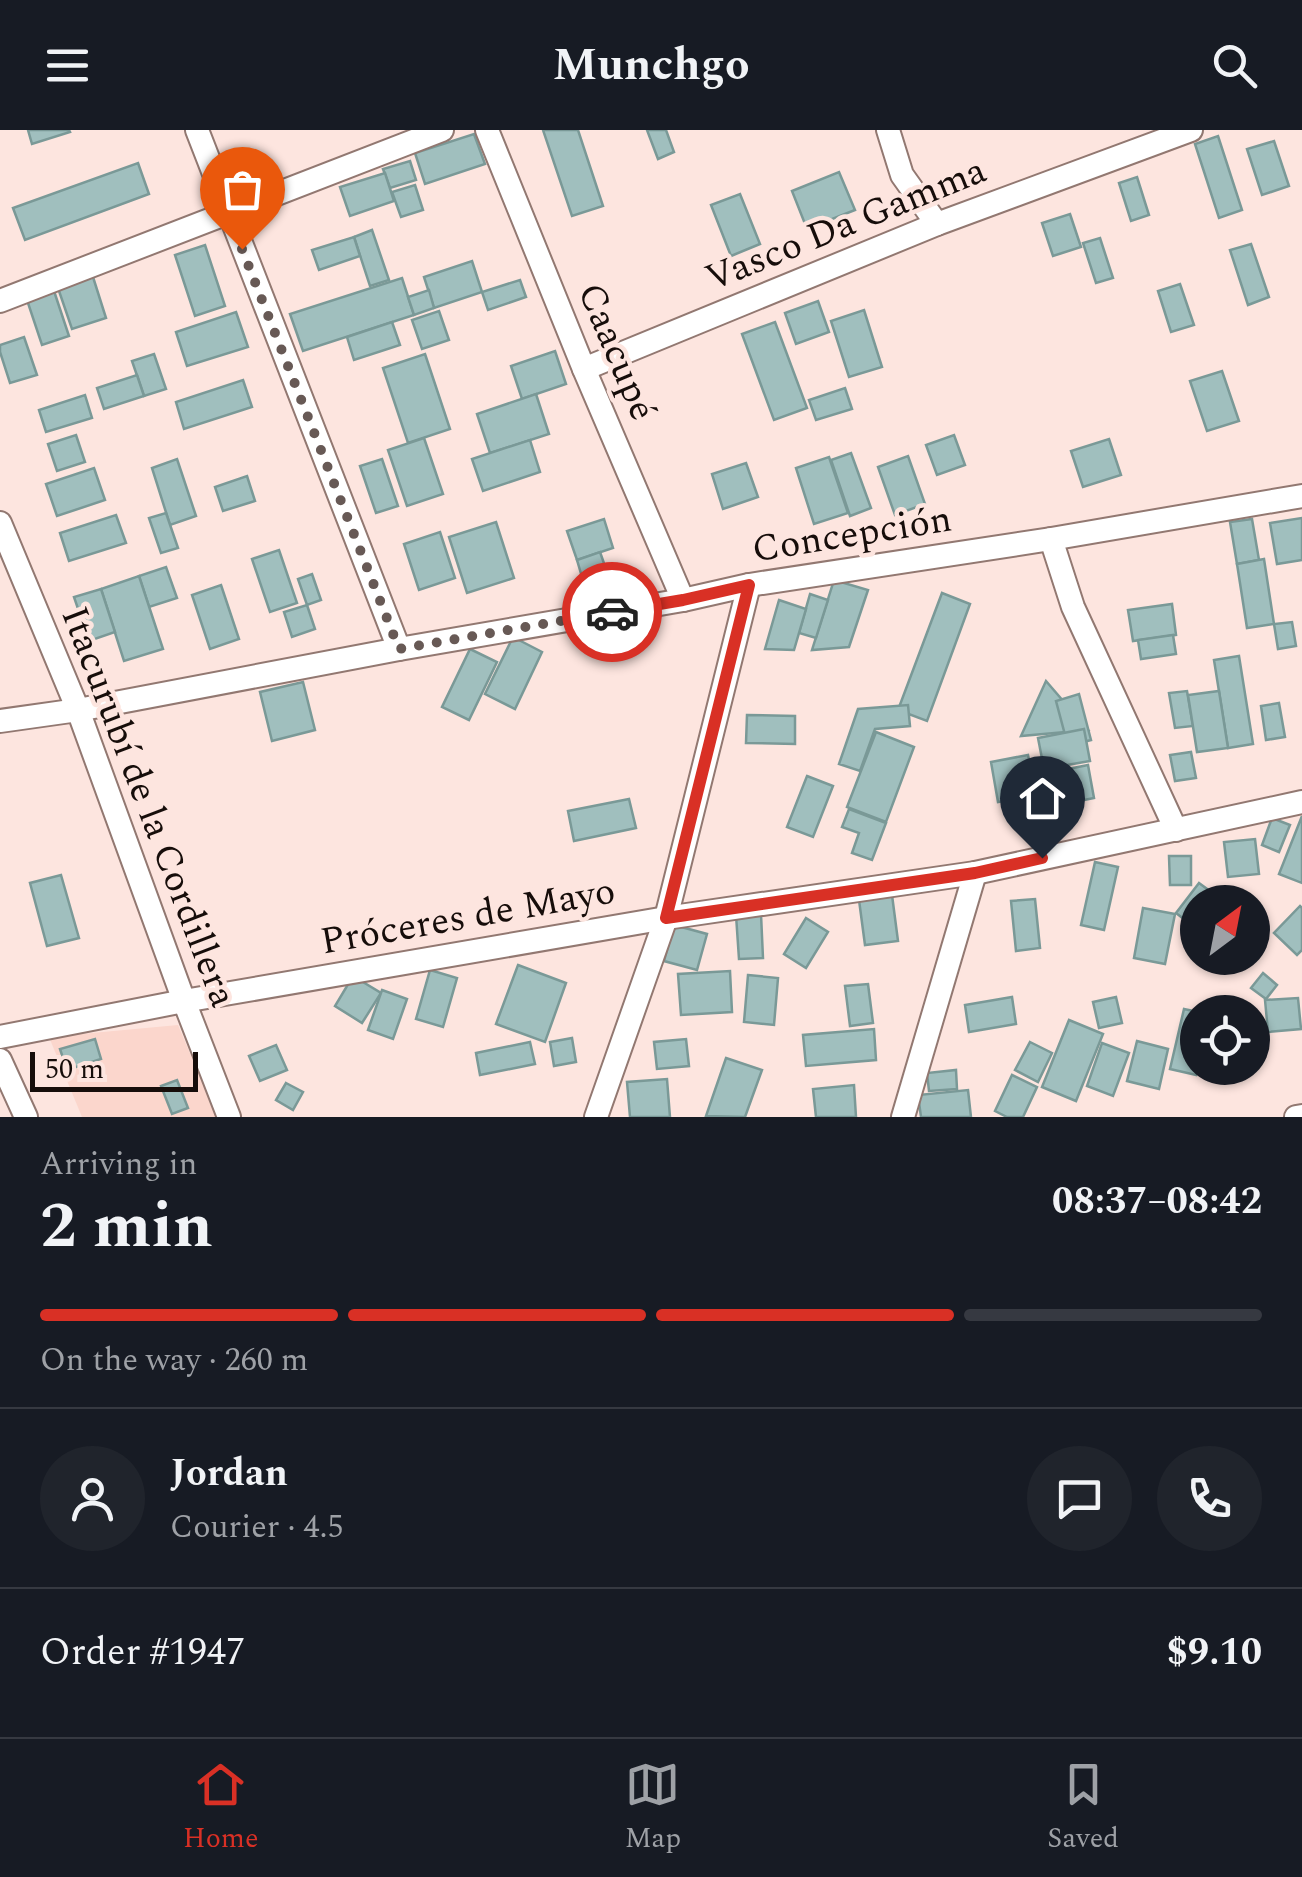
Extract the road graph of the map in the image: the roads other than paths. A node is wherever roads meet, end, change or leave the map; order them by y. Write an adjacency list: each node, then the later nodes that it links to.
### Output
1 (197, 130): 6 (street)
2 (442, 130): 6 (street)
3 (487, 130): 9 (street, Caacupé)
4 (888, 130): 7 (street)
5 (1191, 130): 7 (street, Vasco Da Gamma)
6 (228, 212): 8 (street); 15 (street)
7 (937, 224): 9 (street, Vasco Da Gamma)
8 (0, 301)
9 (584, 369): 14 (street, Caacupé)
10 (1302, 496): 12 (street, Concepción)
11 (0, 523): 16 (street, Itacurubí de la Cordillera)
12 (1052, 539): 13 (street, Concepción); 19 (street)
13 (749, 585): 14 (street, Concepción); 21 (street)
14 (683, 600): 15 (street, Concepción)
15 (399, 649): 16 (street, Concepción)
16 (78, 710): 17 (street, Concepción); 22 (street, Itacurubí de la Cordillera)
17 (0, 721)
18 (1302, 802): 19 (street, Próceres de Mayo)
19 (1176, 830): 20 (street, Próceres de Mayo)
20 (975, 873): 21 (street, Próceres de Mayo); 28 (street)
21 (666, 918): 22 (street, Próceres de Mayo); 27 (street)
22 (184, 1001): 23 (street, Próceres de Mayo); 26 (street, Itacurubí de la Cordillera)
23 (0, 1037)
24 (0, 1060): 25 (street)
25 (26, 1117)
26 (228, 1117)
27 (596, 1117)
28 (903, 1117)

